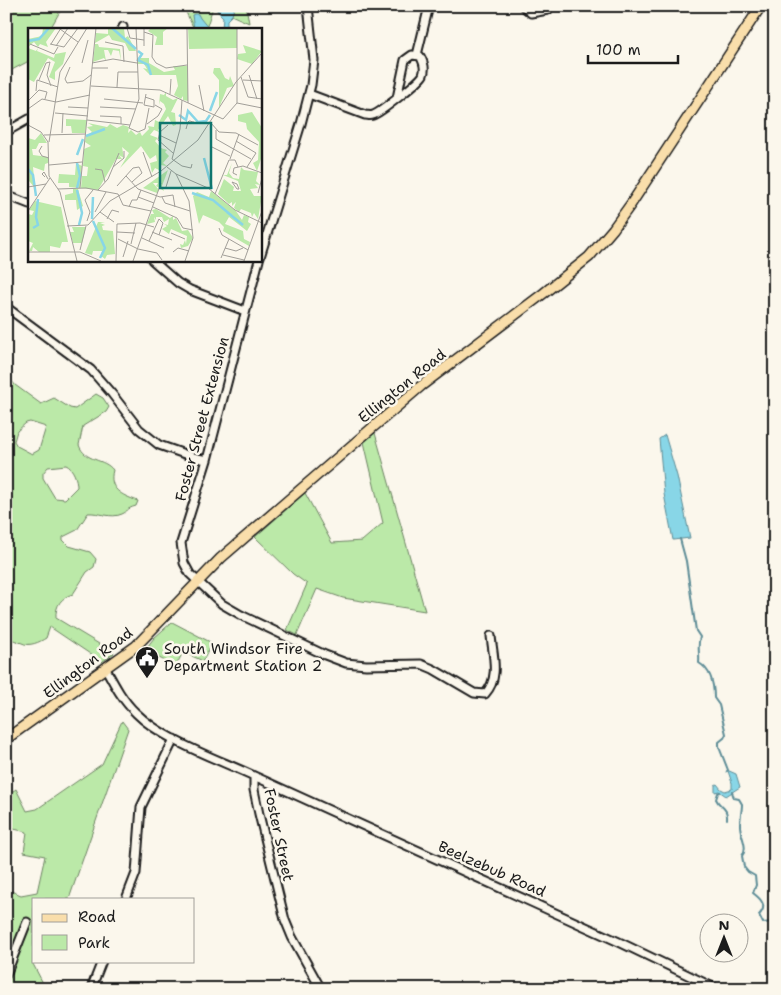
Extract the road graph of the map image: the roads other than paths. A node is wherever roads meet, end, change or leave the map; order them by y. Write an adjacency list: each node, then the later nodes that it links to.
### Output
1 (308, 6): 7 (street, Foster Street Extension)
2 (429, 6): 6 (street)
3 (523, 6): 4 (street)
4 (547, 6)
5 (761, 6): 19 (main road, Ellington Road)
6 (418, 55): 8 (street); 8 (street)
7 (309, 94): 8 (street); 13 (street, Foster Street Extension)
8 (397, 98)
9 (28, 120): 10 (street)
10 (6, 132)
11 (6, 195): 12 (street)
12 (28, 204)
13 (261, 256)
14 (153, 261): 17 (street)
15 (259, 261): 17 (street, Foster Street Extension)
16 (6, 307): 18 (street)
17 (245, 311): 18 (street, Foster Street Extension)
18 (207, 460): 19 (street, Foster Street Extension)
19 (198, 582): 20 (street, Foster Street Extension); 21 (main road, Ellington Road)
20 (491, 636)
21 (106, 669): 22 (main road, Ellington Road); 23 (street, Foster Street)
22 (6, 739)
23 (174, 739): 24 (street, Foster Street); 25 (street)
24 (254, 776): 30 (street, Foster Street); 31 (street, Beelzebub Road)
25 (126, 898)
26 (26, 922): 28 (street)
27 (102, 962): 29 (street)
28 (6, 976)
29 (91, 988)
30 (320, 989)
31 (717, 989)

